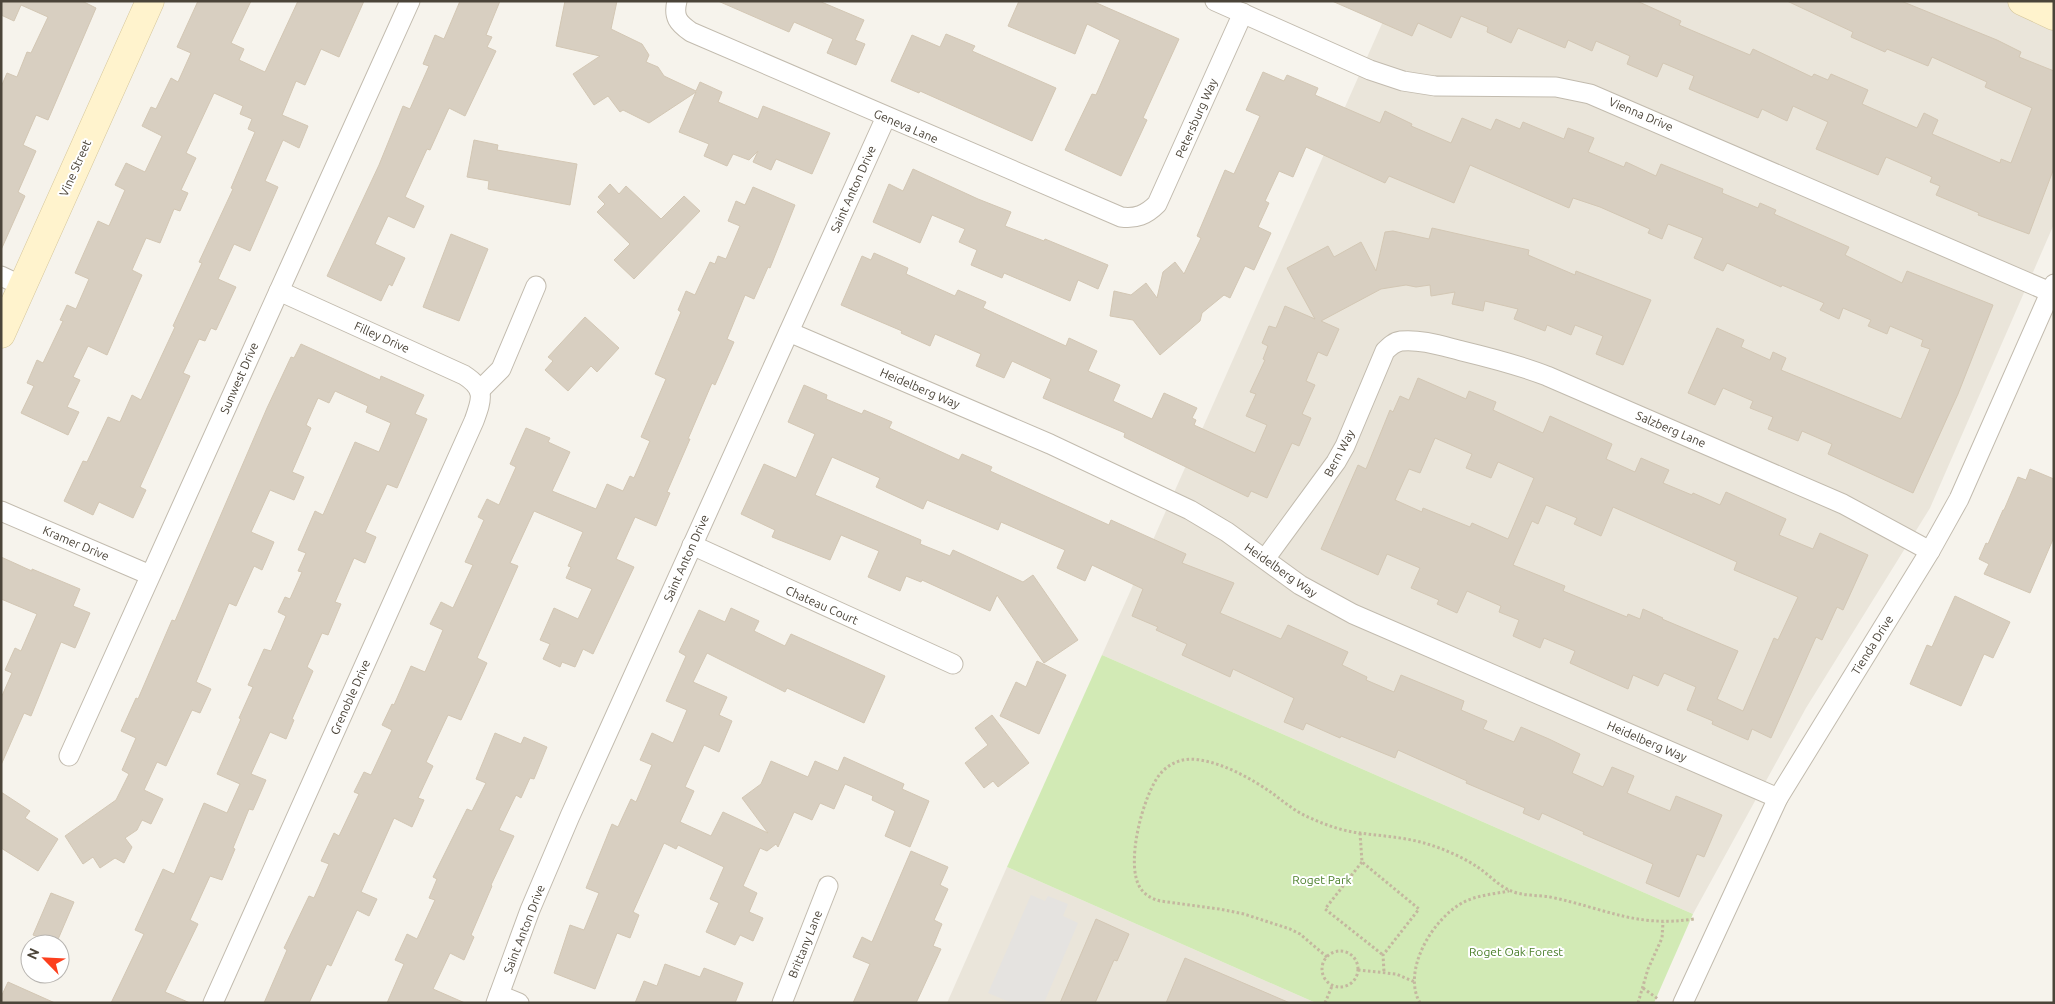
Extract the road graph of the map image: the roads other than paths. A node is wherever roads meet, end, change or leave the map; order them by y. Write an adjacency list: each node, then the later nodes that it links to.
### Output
1 (149, 1): 10 (street, Vine Street)
2 (410, 1): 13 (street, Sunwest Drive)
3 (1216, 1): 6 (street, Vienna Drive)
4 (2022, 1): 7 (street)
5 (677, 10): 8 (street, Geneva Lane)
6 (1243, 13): 9 (street, Petersburg Way); 12 (street, Vienna Drive)
7 (2054, 16)
8 (886, 117): 9 (street, Geneva Lane); 14 (street, Saint Anton Drive)
9 (1142, 216)
10 (12, 281): 15 (street, Vine Street)
11 (536, 286): 17 (street)
12 (2052, 288): 20 (street, Tienda Drive)
13 (279, 291): 17 (street, Filley Drive); 22 (street, Sunwest Drive)
14 (789, 332): 19 (street, Saint Anton Drive); 21 (street, Heidelberg Way)
15 (1, 334)
16 (1399, 341): 20 (street, Salzberg Lane); 21 (street, Bern Way)
17 (480, 390): 28 (street, Grenoble Drive)
18 (1, 511): 22 (street, Kramer Drive)
19 (692, 545): 23 (street, Chateau Court); 27 (street, Saint Anton Drive)
20 (1930, 551): 25 (street, Tienda Drive)
21 (1265, 559): 25 (street, Heidelberg Way)
22 (150, 575): 24 (street, Sunwest Drive)
23 (953, 664)
24 (69, 756)
25 (1778, 798): 31 (street, Tienda Drive)
26 (828, 886): 30 (street, Brittany Lane)
27 (498, 999): 29 (street)
28 (213, 1003)
29 (519, 1003)
30 (782, 1003)
31 (1683, 1003)

